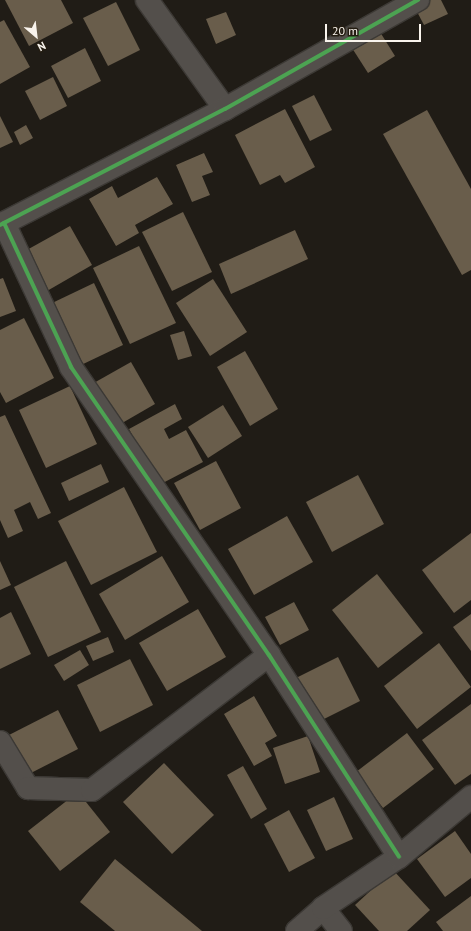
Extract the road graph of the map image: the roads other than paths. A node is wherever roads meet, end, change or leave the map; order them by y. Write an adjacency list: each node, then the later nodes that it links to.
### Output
1 (147, 0): 3 (street)
2 (418, 0): 3 (street)
3 (225, 109): 4 (street)
4 (2, 224): 5 (street)
5 (269, 655): 6 (street); 8 (street)
6 (0, 742)
7 (469, 801): 8 (street)
8 (399, 857): 9 (street)
9 (323, 908): 10 (street); 11 (street)
10 (297, 931)
11 (341, 931)

